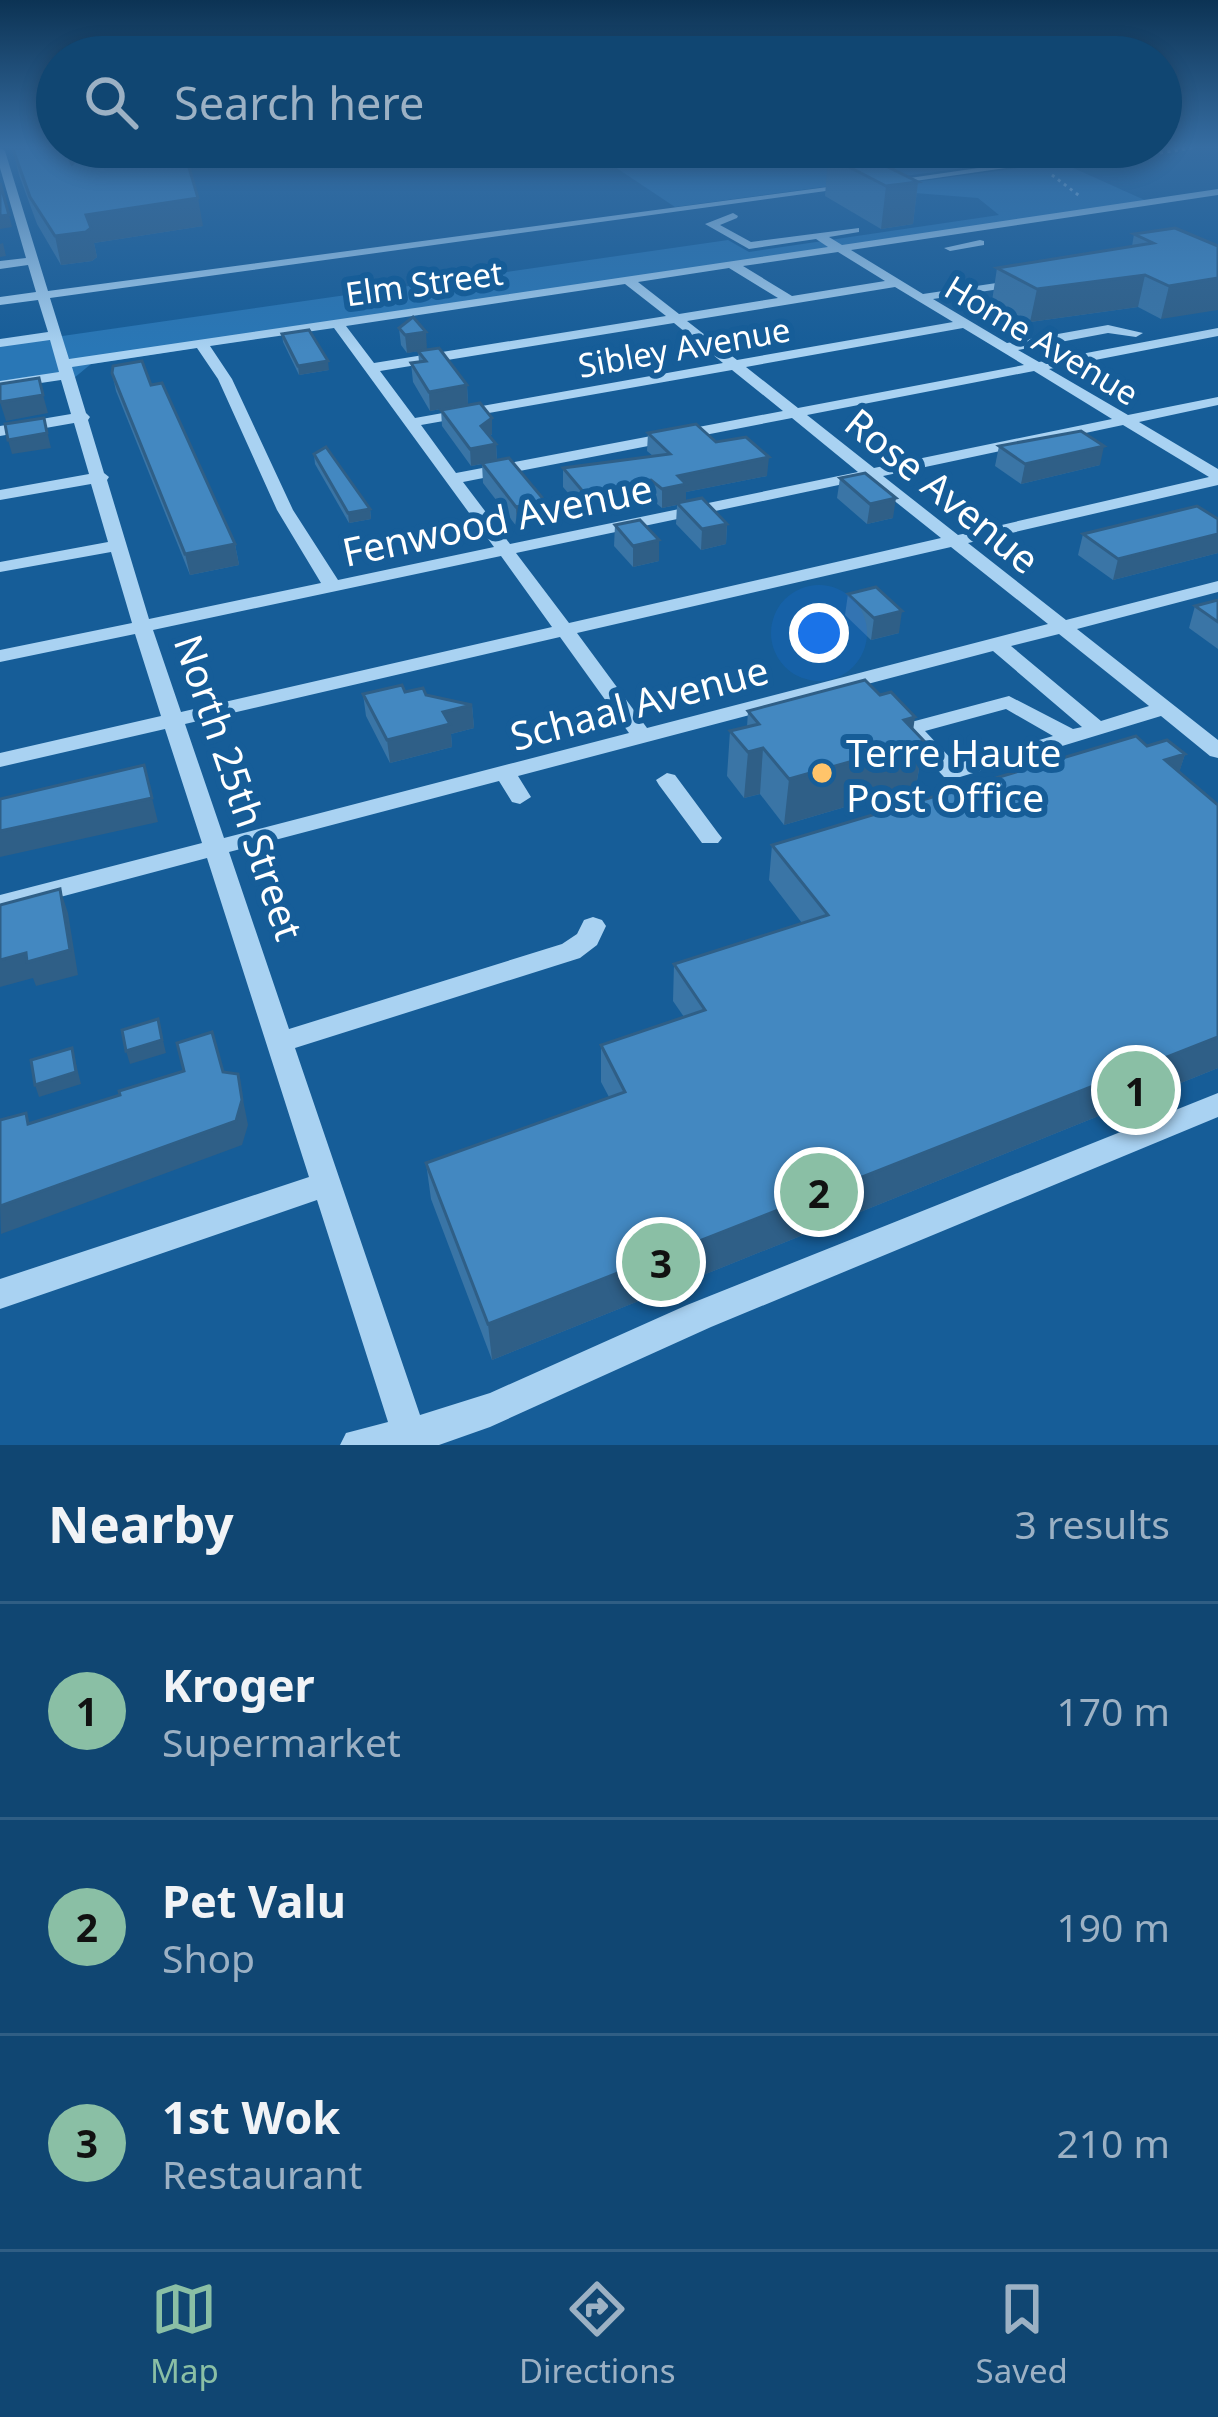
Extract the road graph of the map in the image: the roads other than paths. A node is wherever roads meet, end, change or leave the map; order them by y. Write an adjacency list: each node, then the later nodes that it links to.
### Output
1 (20, 214): 6 (street, North 25th Street)
2 (662, 214): 18 (street)
3 (751, 214): 9 (street)
4 (1068, 214): 7 (street, Elm Street)
5 (855, 230): 9 (street)
6 (25, 231): 8 (street); 12 (street, North 25th Street)
7 (957, 231): 10 (street); 11 (street, Elm Street)
8 (8, 233)
9 (819, 236): 11 (street, Home Avenue)
10 (950, 248)
11 (839, 249): 14 (street, Elm Street); 17 (street, Home Avenue)
12 (35, 261): 13 (street); 18 (street, North 25th Street)
13 (0, 265)
14 (732, 265): 15 (street, Elm Street); 21 (street)
15 (628, 280): 22 (street, Rose Avenue); 23 (street, Elm Street)
16 (1028, 280): 19 (street)
17 (896, 284): 19 (street, Home Avenue); 21 (street)
18 (47, 295): 20 (street); 27 (street, North 25th Street)
19 (919, 298): 24 (street, Home Avenue)
20 (0, 301)
21 (790, 301): 22 (street)
22 (678, 319): 31 (street, Rose Avenue); 32 (street)
23 (338, 323): 29 (street, Elm Street); 32 (street)
24 (963, 324): 30 (street, Home Avenue); 31 (street, Sibley Avenue)
25 (1218, 332): 33 (street)
26 (1136, 333): 30 (street)
27 (57, 335): 28 (street); 34 (street, North 25th Street)
28 (0, 343)
29 (201, 344): 34 (street, Elm Street); 51 (street)
30 (1004, 348): 33 (street, Home Avenue)
31 (738, 364): 37 (street, Rose Avenue); 40 (street, Sibley Avenue)
32 (372, 368): 40 (street)
33 (1035, 368): 37 (street); 39 (street, Home Avenue)
34 (67, 370): 35 (street, Elm Street); 38 (street, North 25th Street)
35 (0, 386)
36 (1218, 401): 39 (street, Fenwood Avenue)
37 (795, 414): 42 (street, Rose Avenue); 44 (street)
38 (83, 417): 41 (street); 43 (street, North 25th Street)
39 (1125, 420): 42 (street, Fenwood Avenue); 45 (street, Home Avenue)
40 (415, 422): 44 (street)
41 (0, 431)
42 (871, 474): 47 (street, Rose Avenue); 49 (street, Fenwood Avenue)
43 (101, 477): 46 (street); 48 (street, North 25th Street)
44 (455, 478): 49 (street)
45 (1218, 478): 47 (street)
46 (0, 495)
47 (955, 542): 54 (street, Rose Avenue); 55 (street)
48 (120, 545): 50 (street); 53 (street, North 25th Street)
49 (508, 550): 51 (street, Fenwood Avenue); 55 (street)
50 (0, 567)
51 (333, 587): 53 (street, Fenwood Avenue)
52 (1216, 589): 54 (street, Schaal Avenue)
53 (142, 626): 57 (street, Fenwood Avenue); 60 (street, North 25th Street)
54 (1062, 627): 56 (street, Schaal Avenue); 59 (street, Rose Avenue)
55 (567, 631): 60 (street); 63 (street)
56 (996, 644): 58 (street, Schaal Avenue); 61 (street)
57 (0, 656)
58 (887, 704): 62 (street); 62 (street); 63 (street, Schaal Avenue)
59 (1164, 708): 61 (street); 64 (street, Rose Avenue)
60 (173, 718): 65 (street); 70 (street, North 25th Street)
61 (1098, 728): 62 (street)
62 (1071, 737)
63 (644, 738): 66 (street, Schaal Avenue)
64 (1218, 751)
65 (0, 760)
66 (506, 774): 68 (street); 70 (street, Schaal Avenue)
67 (667, 780): 69 (street)
68 (520, 796)
69 (710, 838)
70 (218, 848): 71 (street, Schaal Avenue); 73 (street, North 25th Street)
71 (0, 904)
72 (593, 926): 73 (street)
73 (281, 1042): 75 (street, North 25th Street)
74 (1218, 1105): 77 (street)
75 (324, 1186): 76 (street); 77 (street, North 25th Street)
76 (0, 1294)
77 (412, 1442): 78 (street)
78 (358, 1445)

